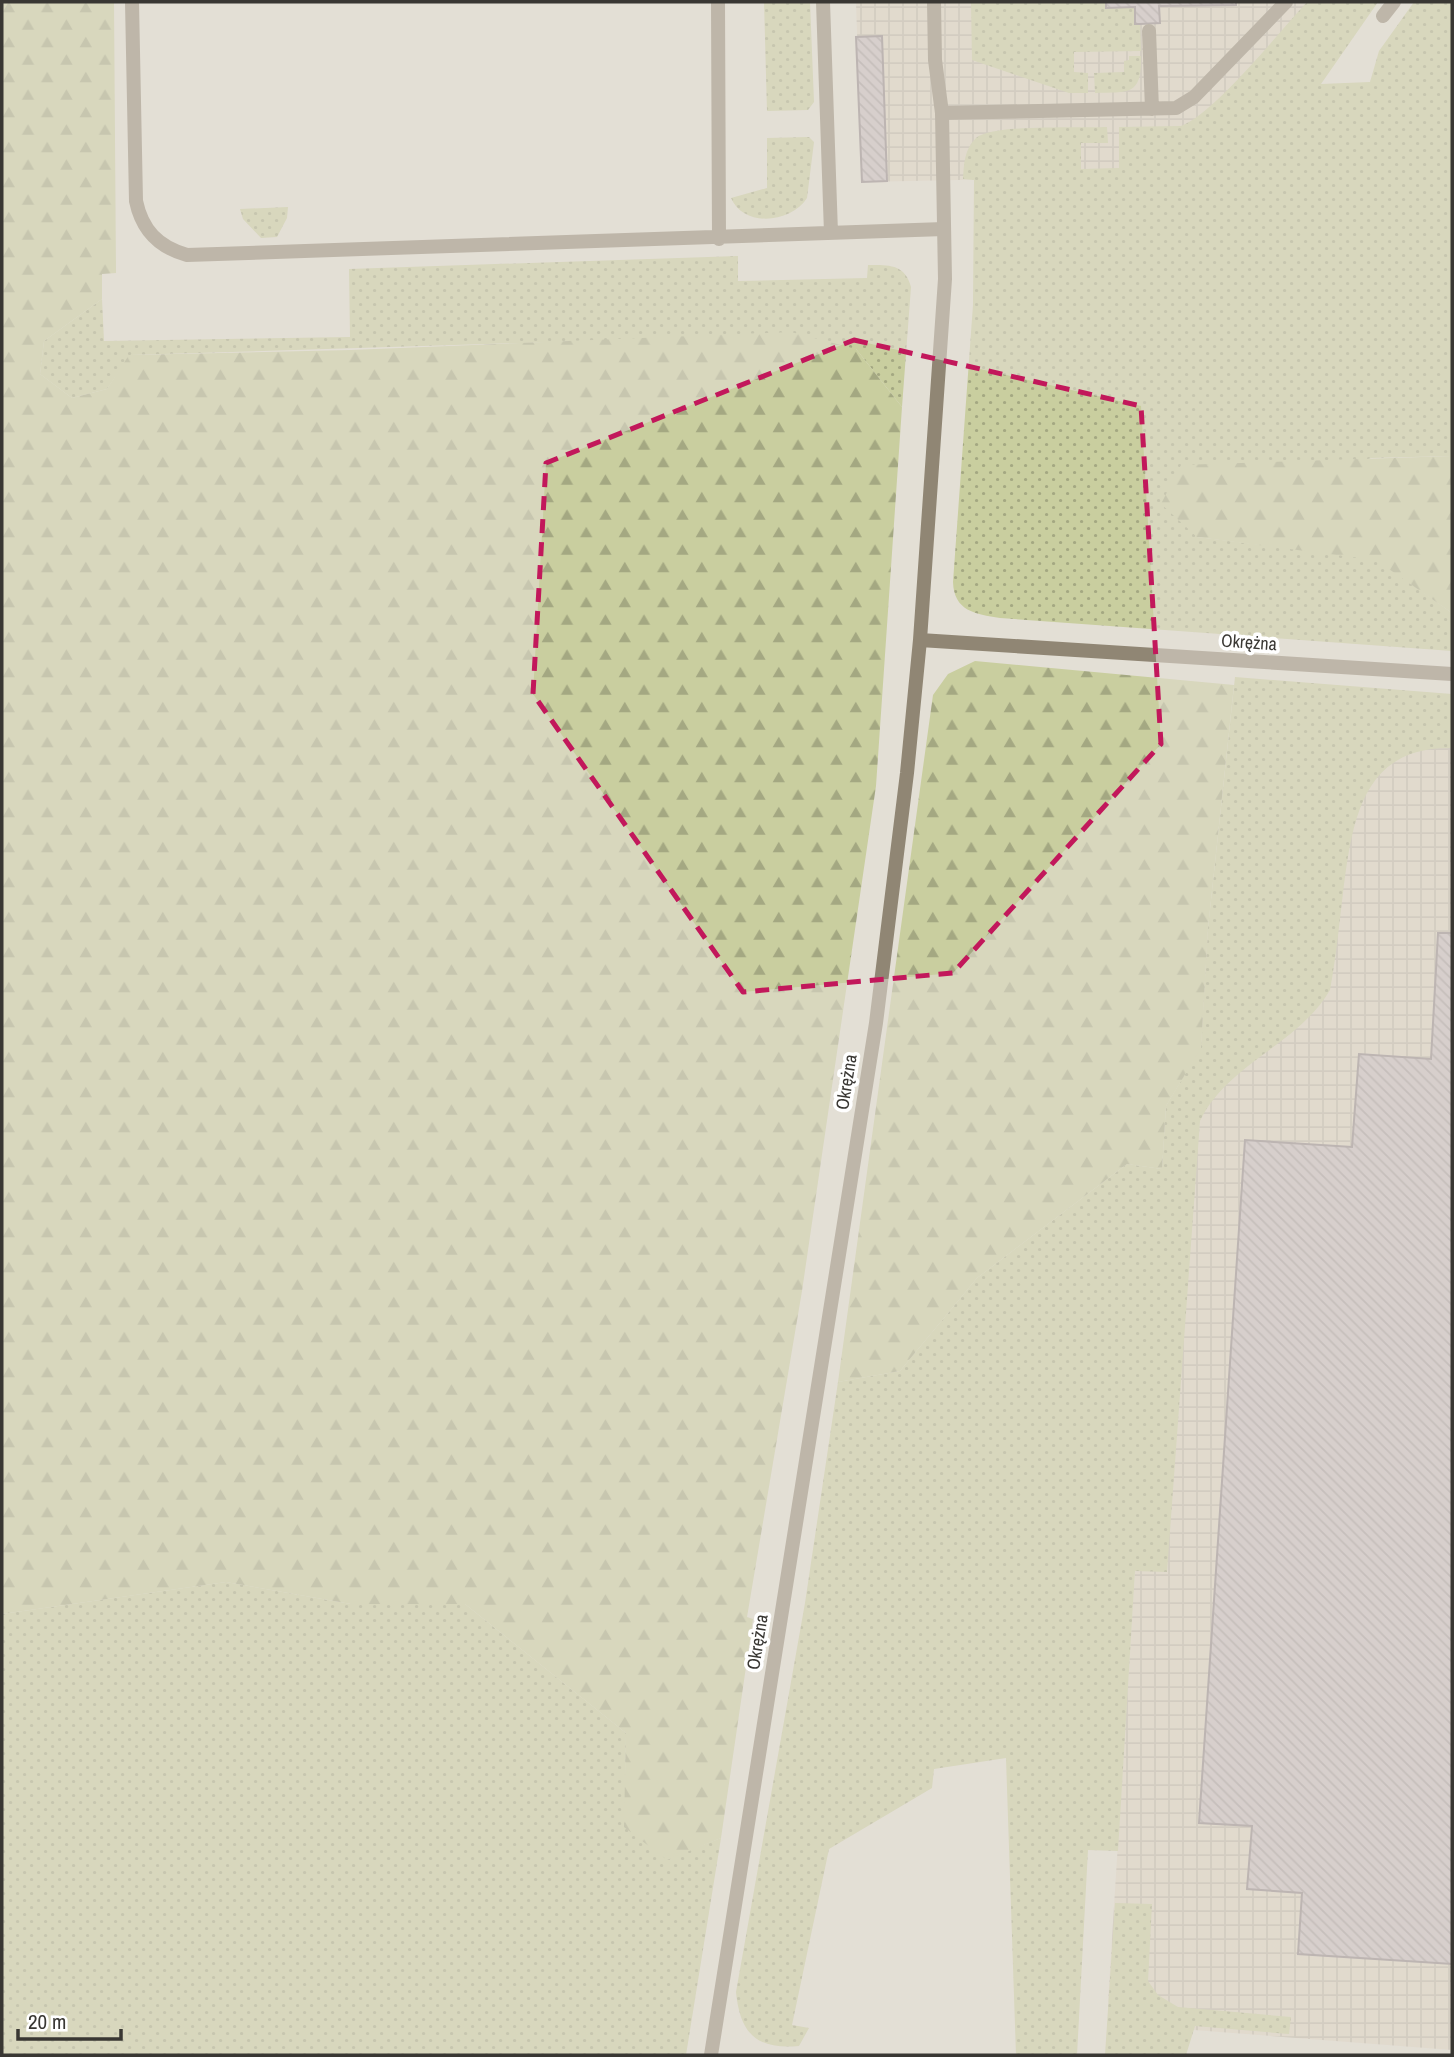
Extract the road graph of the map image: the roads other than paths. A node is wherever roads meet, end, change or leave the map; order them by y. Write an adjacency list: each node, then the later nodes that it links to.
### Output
1 (132, 2): 13 (street)
2 (719, 2): 13 (street)
3 (823, 2): 12 (street)
4 (934, 2): 10 (street)
5 (1286, 2): 9 (street)
6 (1394, 2): 7 (street)
7 (1383, 16)
8 (1149, 31): 9 (street)
9 (1153, 109): 10 (street)
10 (942, 113): 11 (street)
11 (944, 229): 12 (street); 14 (street)
12 (831, 233): 13 (street)
13 (719, 239)
14 (920, 640): 15 (street, Okrężna); 16 (street, Okrężna)
15 (1452, 674)
16 (711, 2055)

